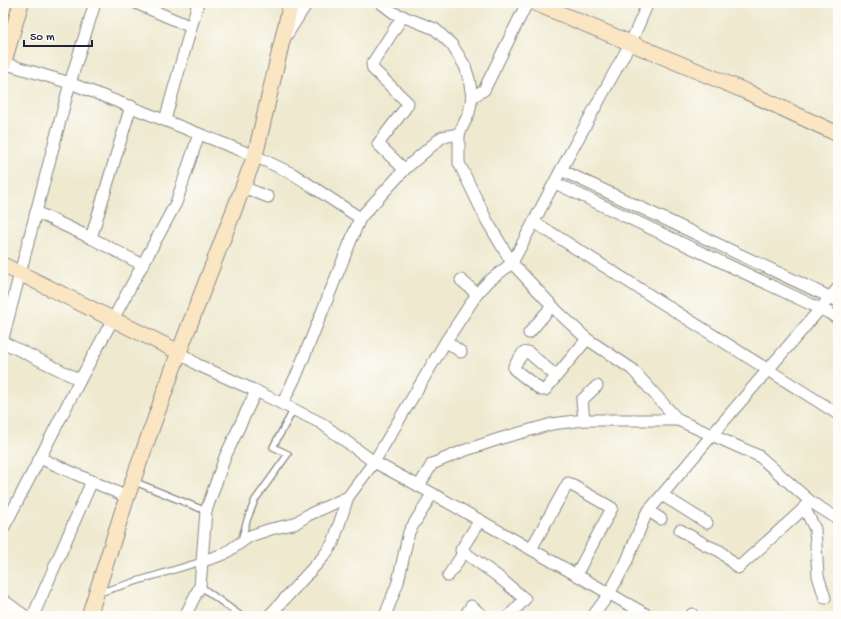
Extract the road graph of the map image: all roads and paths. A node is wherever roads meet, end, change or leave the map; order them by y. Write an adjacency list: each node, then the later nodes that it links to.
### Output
1 (21, 3): 15 (street)
2 (95, 3): 16 (street)
3 (136, 3): 12 (street)
4 (198, 3): 12 (street)
5 (291, 3): 13 (street)
6 (307, 3): 13 (street)
7 (381, 3): 11 (street)
8 (527, 3): 17 (street)
9 (536, 3): 14 (street)
10 (648, 3): 14 (street)
11 (403, 16): 17 (street); 24 (street)
12 (191, 28): 19 (street)
13 (282, 42): 23 (street)
14 (631, 42): 22 (street); 25 (street)
15 (3, 63): 16 (street)
16 (70, 83): 18 (street); 29 (street)
17 (472, 97): 21 (street)
18 (131, 106): 19 (street); 32 (street)
19 (165, 120): 20 (street)
20 (200, 134): 23 (street); 35 (street)
21 (459, 134): 24 (street); 33 (street)
22 (838, 134)
23 (255, 156): 27 (street); 30 (street)
24 (404, 169): 30 (street)
25 (561, 170): 26 (street); 39 (street)
26 (555, 183): 31 (street); 41 (street)
27 (243, 187): 28 (street); 49 (street)
28 (268, 197)
29 (36, 212): 32 (street); 36 (street)
30 (360, 218): 56 (street)
31 (534, 222): 33 (street); 51 (street)
32 (91, 238): 35 (street)
33 (512, 263): 38 (street); 40 (street)
34 (3, 265): 36 (street)
35 (142, 265): 42 (street)
36 (20, 273): 42 (street); 45 (street)
37 (461, 280): 38 (street)
38 (477, 294): 48 (street)
39 (834, 296): 41 (street)
40 (552, 306): 44 (street); 46 (street)
41 (819, 309): 43 (street); 51 (street)
42 (113, 319): 49 (street); 53 (street)
43 (838, 319)
44 (529, 333)
45 (3, 338)
46 (588, 339): 52 (street); 60 (street)
47 (3, 342): 53 (street)
48 (446, 342): 50 (street); 63 (street)
49 (179, 352): 55 (street); 65 (street)
50 (461, 352)
51 (768, 370): 58 (street); 61 (street)
52 (556, 376)
53 (80, 380): 62 (street)
54 (597, 386): 59 (street)
55 (256, 391): 56 (street); 72 (street)
56 (282, 404): 57 (street)
57 (294, 409): 63 (street); 80 (lane)
58 (838, 414)
59 (584, 420): 60 (street); 66 (street)
60 (678, 420): 61 (street)
61 (712, 435): 68 (street); 71 (street)
62 (40, 458): 64 (street); 78 (street)
63 (374, 462): 66 (street); 70 (street)
64 (92, 481): 69 (street); 92 (street)
65 (133, 481): 69 (street); 72 (lane)
66 (419, 486): 67 (street)
67 (432, 494): 76 (street); 97 (street)
68 (662, 495): 73 (street); 77 (street)
69 (127, 497): 87 (street)
70 (348, 497): 80 (street); 96 (street)
71 (807, 505): 75 (street); 79 (street); 89 (street)
72 (206, 511): 83 (street)
73 (649, 511): 74 (street); 88 (street)
74 (661, 519)
75 (838, 519)
76 (480, 520): 81 (street); 82 (street)
77 (707, 523)
78 (3, 529)
79 (680, 530)
80 (241, 542): 83 (street)
81 (531, 549): 84 (street); 84 (street)
82 (464, 552): 85 (street); 100 (street)
83 (202, 561): 86 (street); 87 (lane)
84 (576, 575): 88 (street)
85 (448, 576)
86 (200, 586): 94 (street); 95 (lane)
87 (96, 594): 93 (street)
88 (609, 594): 101 (street); 102 (street)
89 (825, 598)
90 (3, 600): 91 (street)
91 (25, 616)
92 (33, 616)
93 (89, 616)
94 (185, 616)
95 (241, 616)
96 (270, 616)
97 (384, 616)
98 (465, 616): 99 (street)
99 (483, 616)
100 (509, 616)
101 (593, 616)
102 (649, 616)

